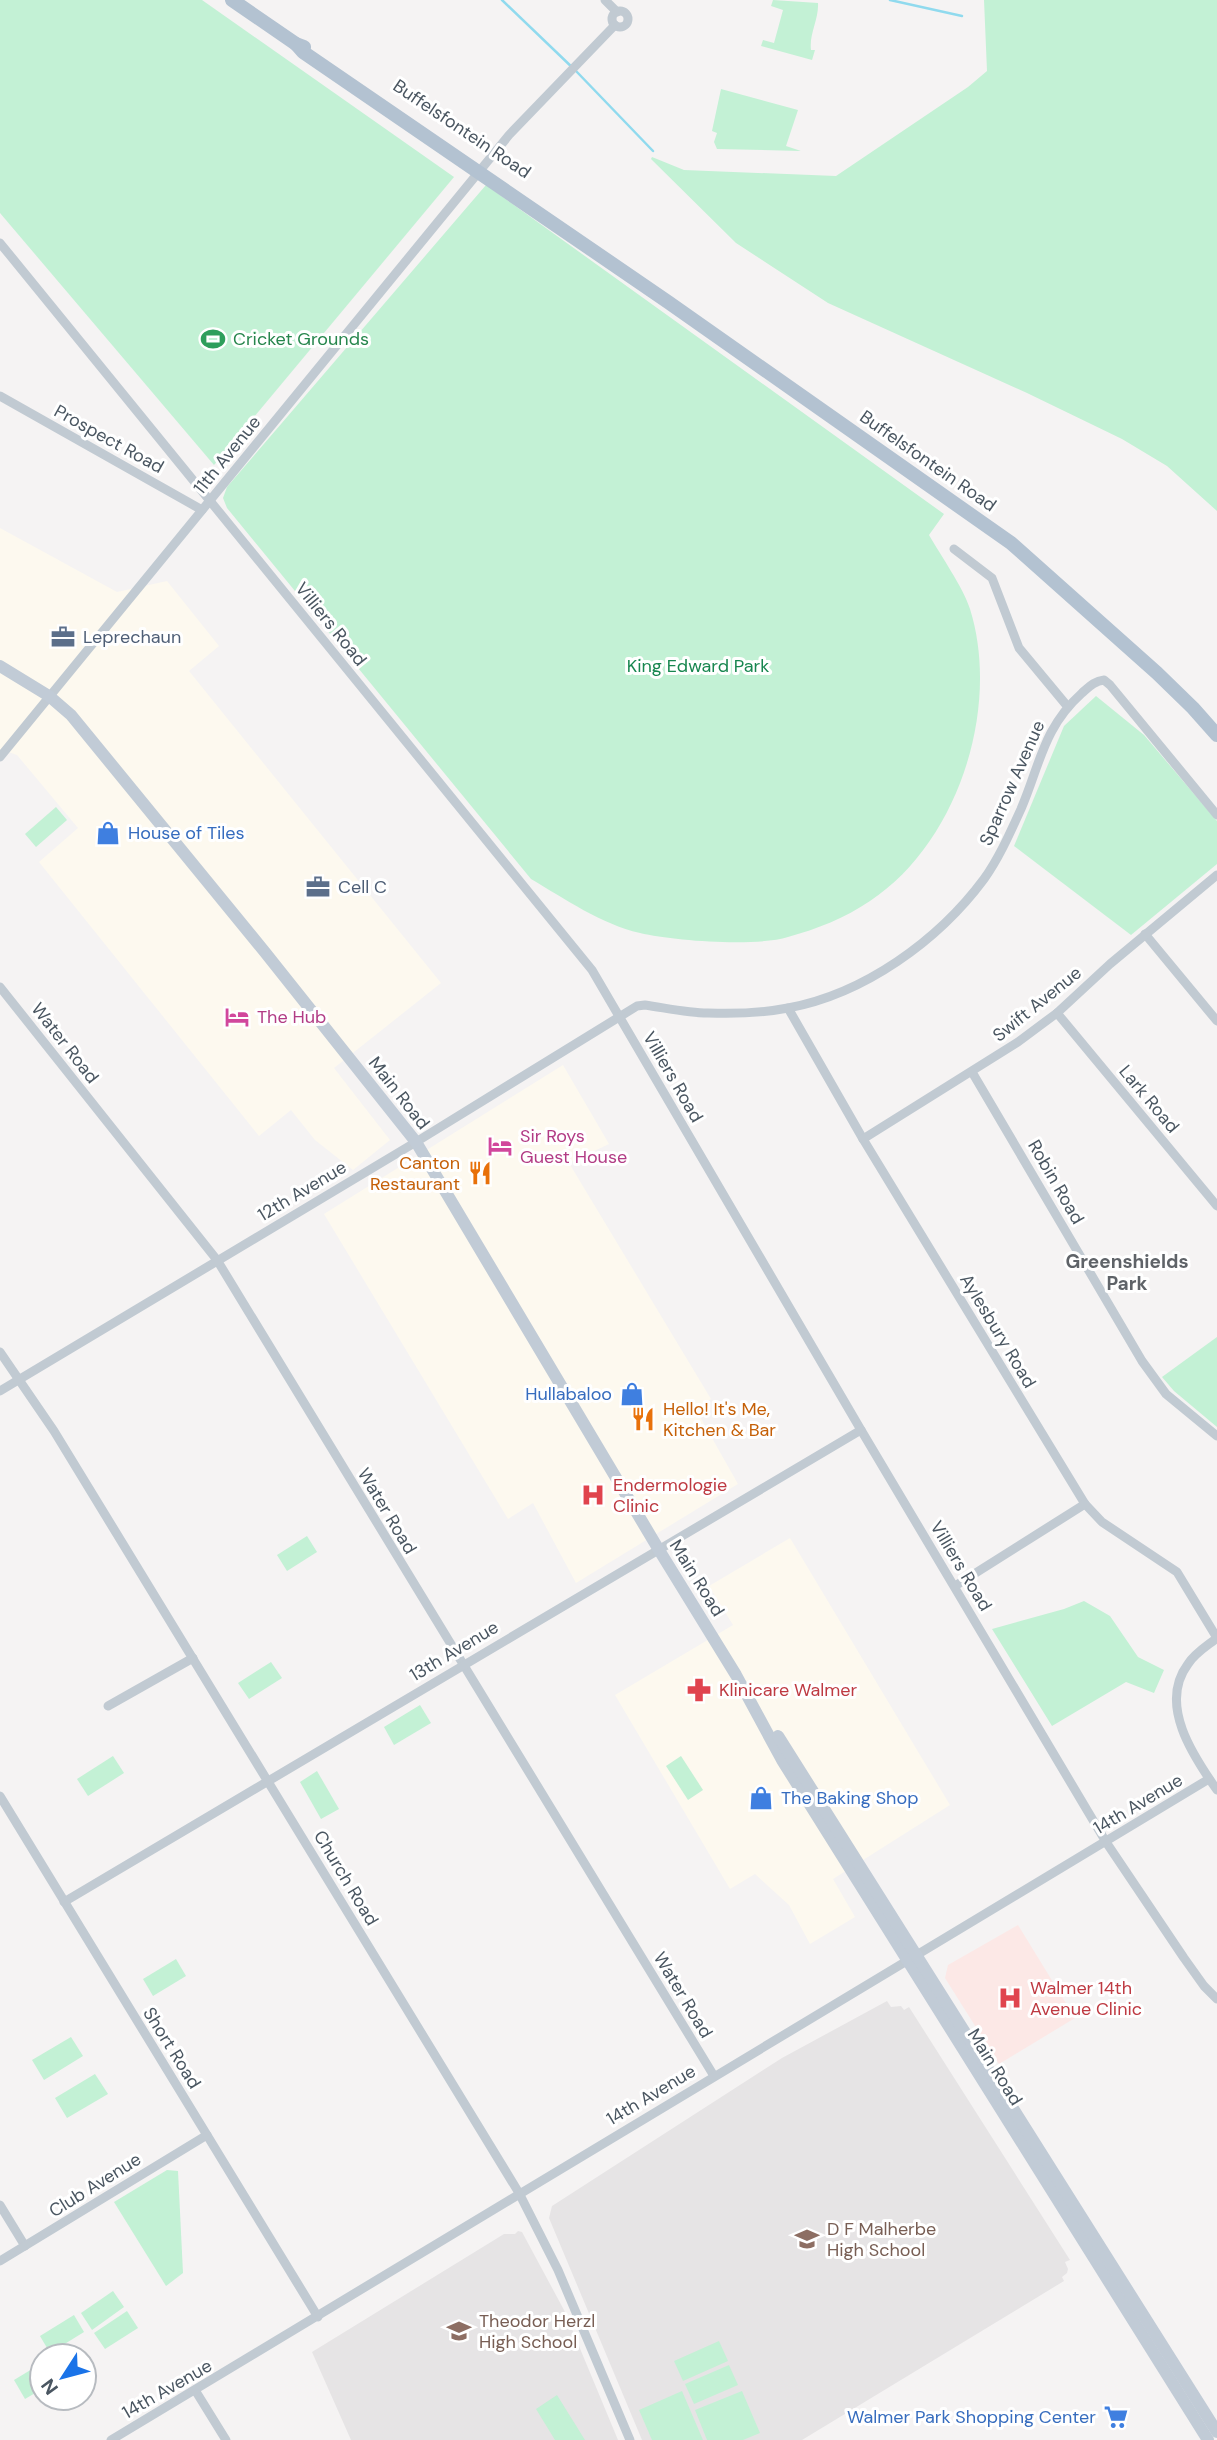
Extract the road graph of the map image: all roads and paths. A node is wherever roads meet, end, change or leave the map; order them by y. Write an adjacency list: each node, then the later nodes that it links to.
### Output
1 (232, 0): 3 (main road, Buffelsfontein Road)
2 (605, 0): 3 (street, 11th Avenue)
3 (481, 170): 6 (street, 11th Avenue); 10 (main road, Buffelsfontein Road)
4 (0, 243): 6 (street, Villiers Road)
5 (0, 396): 7 (street, Prospect Road)
6 (210, 501): 7 (street, 11th Avenue); 22 (street, Villiers Road)
7 (202, 510): 11 (street, 11th Avenue)
8 (954, 549): 12 (street)
9 (0, 666): 11 (main road, Main Road)
10 (1151, 670): 13 (main road, Buffelsfontein Road); 14 (main road, Buffelsfontein Road)
11 (49, 696): 15 (street, 11th Avenue); 26 (main road, Main Road)
12 (1068, 707): 16 (street, Sparrow Avenue); 20 (street, Sparrow Avenue)
13 (1217, 735)
14 (1217, 746)
15 (0, 757)
16 (1217, 816)
17 (1217, 874): 18 (street, Swift Avenue)
18 (1146, 934): 21 (street, Swift Avenue); 23 (street)
19 (0, 986): 28 (street, Water Road)
20 (788, 1008): 22 (street, Sparrow Avenue); 25 (street, Aylesbury Road)
21 (1057, 1013): 24 (street, Swift Avenue); 27 (street, Lark Road)
22 (620, 1017): 26 (street, 12th Avenue); 32 (street, Villiers Road)
23 (1217, 1021)
24 (972, 1072): 25 (street, Swift Avenue); 33 (street, Robin Road)
25 (863, 1139): 34 (street, Aylesbury Road)
26 (416, 1142): 28 (street, 12th Avenue); 35 (main road, Main Road)
27 (1217, 1206)
28 (217, 1260): 30 (street, 12th Avenue); 39 (street, Water Road)
29 (0, 1352): 30 (street, Church Road)
30 (19, 1380): 31 (street, 12th Avenue); 38 (street, Church Road)
31 (0, 1391)
32 (861, 1430): 35 (street, 13th Avenue); 36 (street, Villiers Road)
33 (1217, 1436)
34 (1085, 1504): 36 (street); 37 (street, Aylesbury Road)
35 (659, 1550): 39 (street, 13th Avenue); 47 (main road, Main Road)
36 (955, 1586): 45 (street, Villiers Road)
37 (1217, 1638): 41 (street)
38 (193, 1658): 40 (street); 42 (street, Church Road)
39 (462, 1664): 42 (street, 13th Avenue); 49 (street, Water Road)
40 (108, 1706)
41 (1209, 1779): 43 (street); 45 (street, 14th Avenue)
42 (269, 1781): 46 (street, 13th Avenue); 51 (street, Church Road)
43 (1217, 1790)
44 (0, 1796): 46 (street, Short Road)
45 (1106, 1842): 47 (street, 14th Avenue); 48 (street, Villiers Road)
46 (64, 1902): 50 (street, Short Road)
47 (912, 1958): 49 (street, 14th Avenue); 57 (main road, Main Road); 61 (main road, Main Road)
48 (1217, 1999)
49 (714, 2076): 51 (street, 14th Avenue)
50 (207, 2135): 53 (street, Club Avenue); 55 (street, Short Road)
51 (519, 2193): 55 (street, 14th Avenue); 60 (street, Church Road)
52 (0, 2205): 53 (street)
53 (25, 2246): 54 (street, Club Avenue)
54 (0, 2261)
55 (317, 2317): 56 (street, 14th Avenue)
56 (195, 2390): 58 (street, 14th Avenue); 59 (street)
57 (1217, 2432)
58 (111, 2440)
59 (226, 2440)
60 (630, 2440)
61 (1208, 2440)

